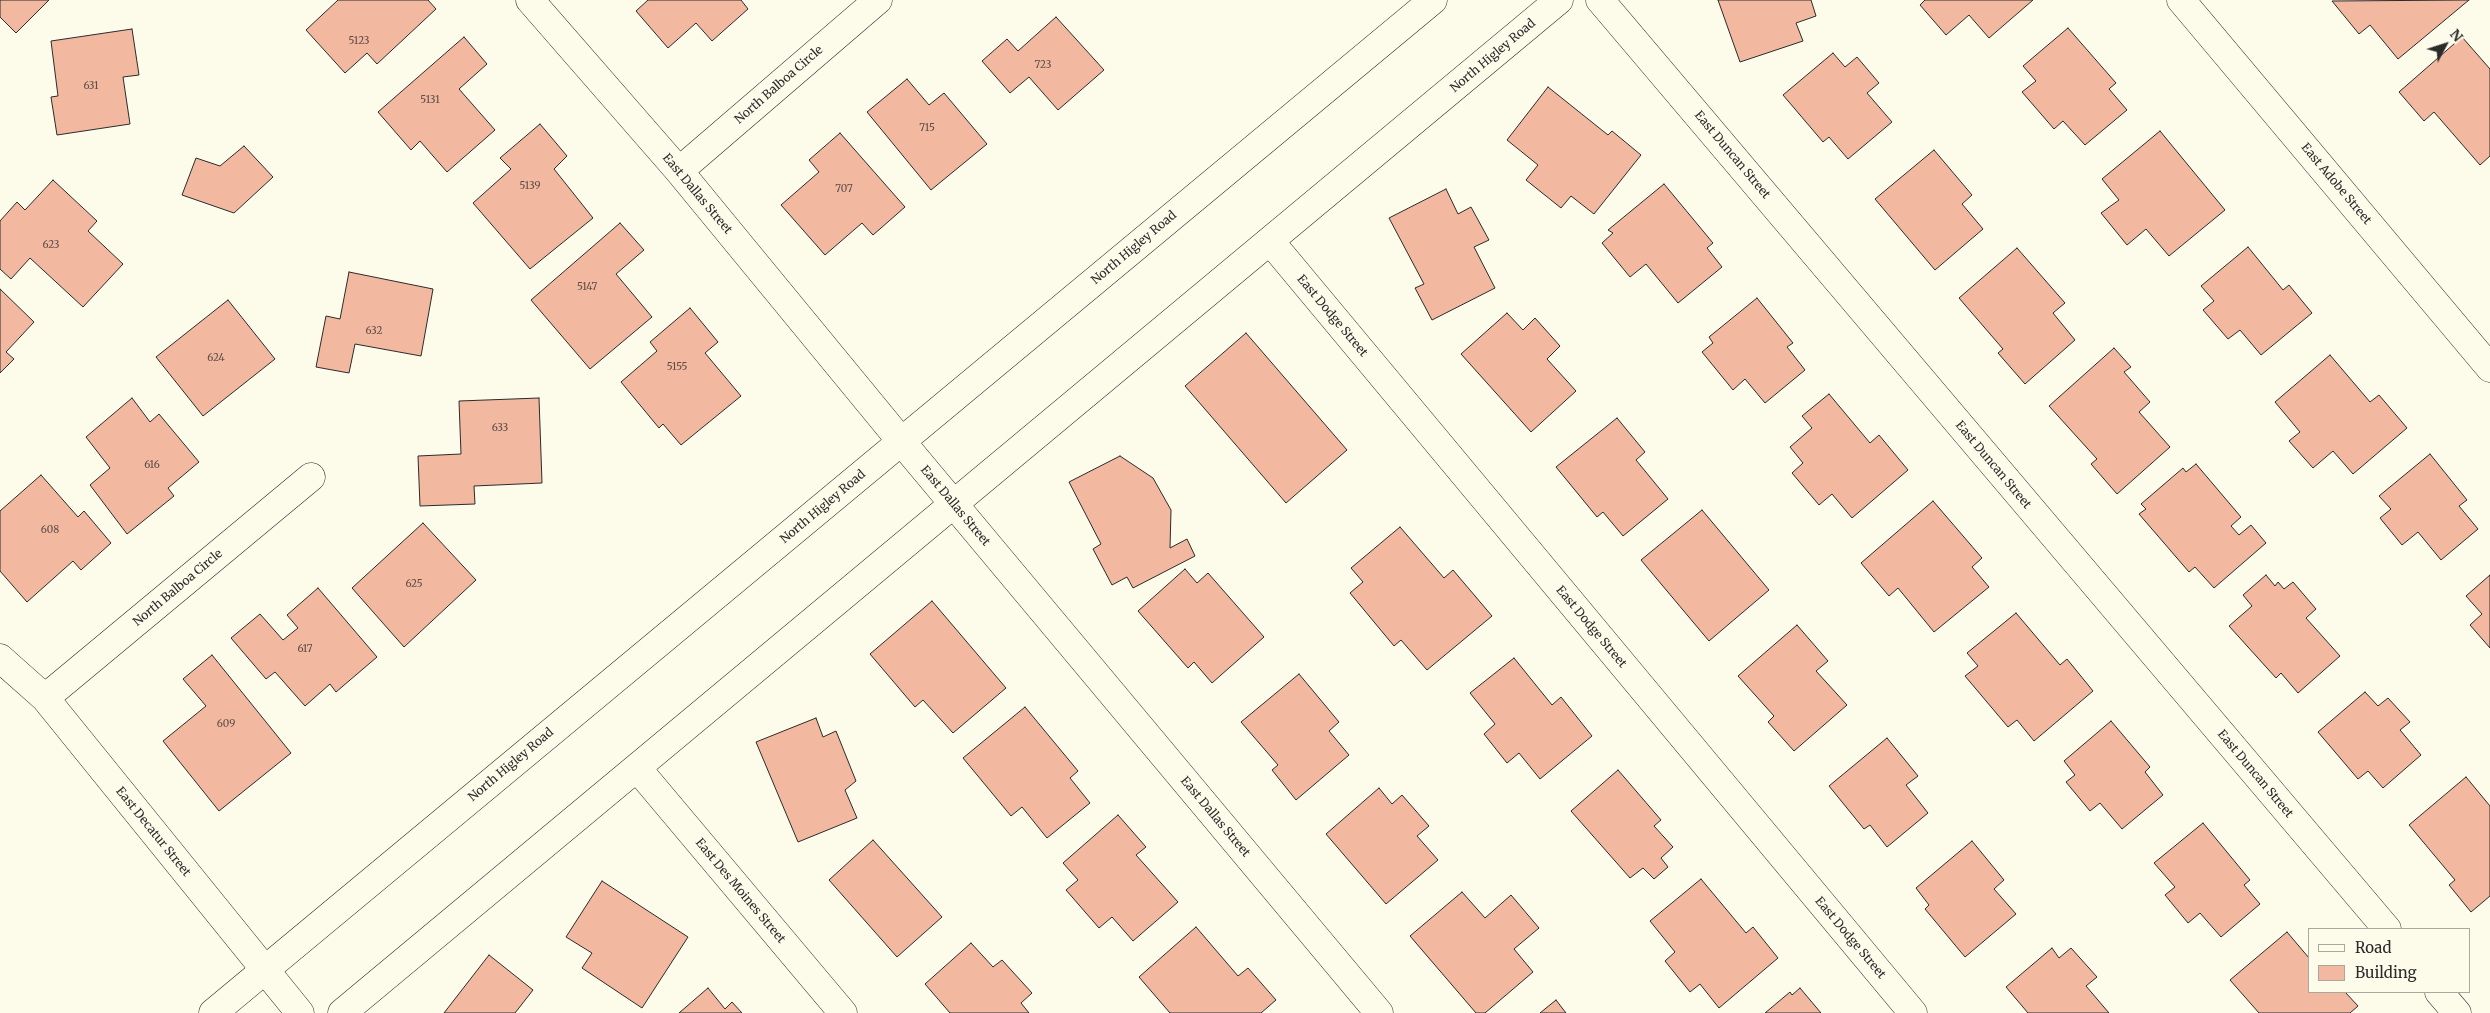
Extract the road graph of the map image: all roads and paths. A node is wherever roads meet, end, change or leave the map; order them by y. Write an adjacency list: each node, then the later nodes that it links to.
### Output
1 (530, 0): 7 (street, East Dallas Street)
2 (878, 0): 7 (street, North Balboa Circle)
3 (1432, 0): 10 (street, North Higley Road)
4 (1560, 0): 8 (street, North Higley Road)
5 (1600, 0): 16 (street, East Duncan Street)
6 (2181, 0): 9 (street, East Adobe Street)
7 (679, 171): 10 (street, East Dallas Street)
8 (1270, 241): 12 (street, North Higley Road); 24 (street, East Dodge Street)
9 (2490, 368)
10 (901, 441): 12 (street, East Dallas Street); 17 (street, North Higley Road)
11 (311, 477): 14 (street, North Balboa Circle)
12 (954, 504): 15 (street, North Higley Road); 23 (street, East Dallas Street)
13 (0, 658): 14 (street, East Decatur Street)
14 (45, 698): 17 (street, East Decatur Street)
15 (637, 768): 21 (street, North Higley Road); 22 (street, East Des Moines Street)
16 (2385, 928)
17 (264, 970): 19 (street, North Higley Road); 20 (street, East Decatur Street)
18 (2440, 993): 25 (street)
19 (213, 1013)
20 (300, 1013)
21 (342, 1013)
22 (843, 1013)
23 (1379, 1013)
24 (1913, 1013)
25 (2457, 1013)

